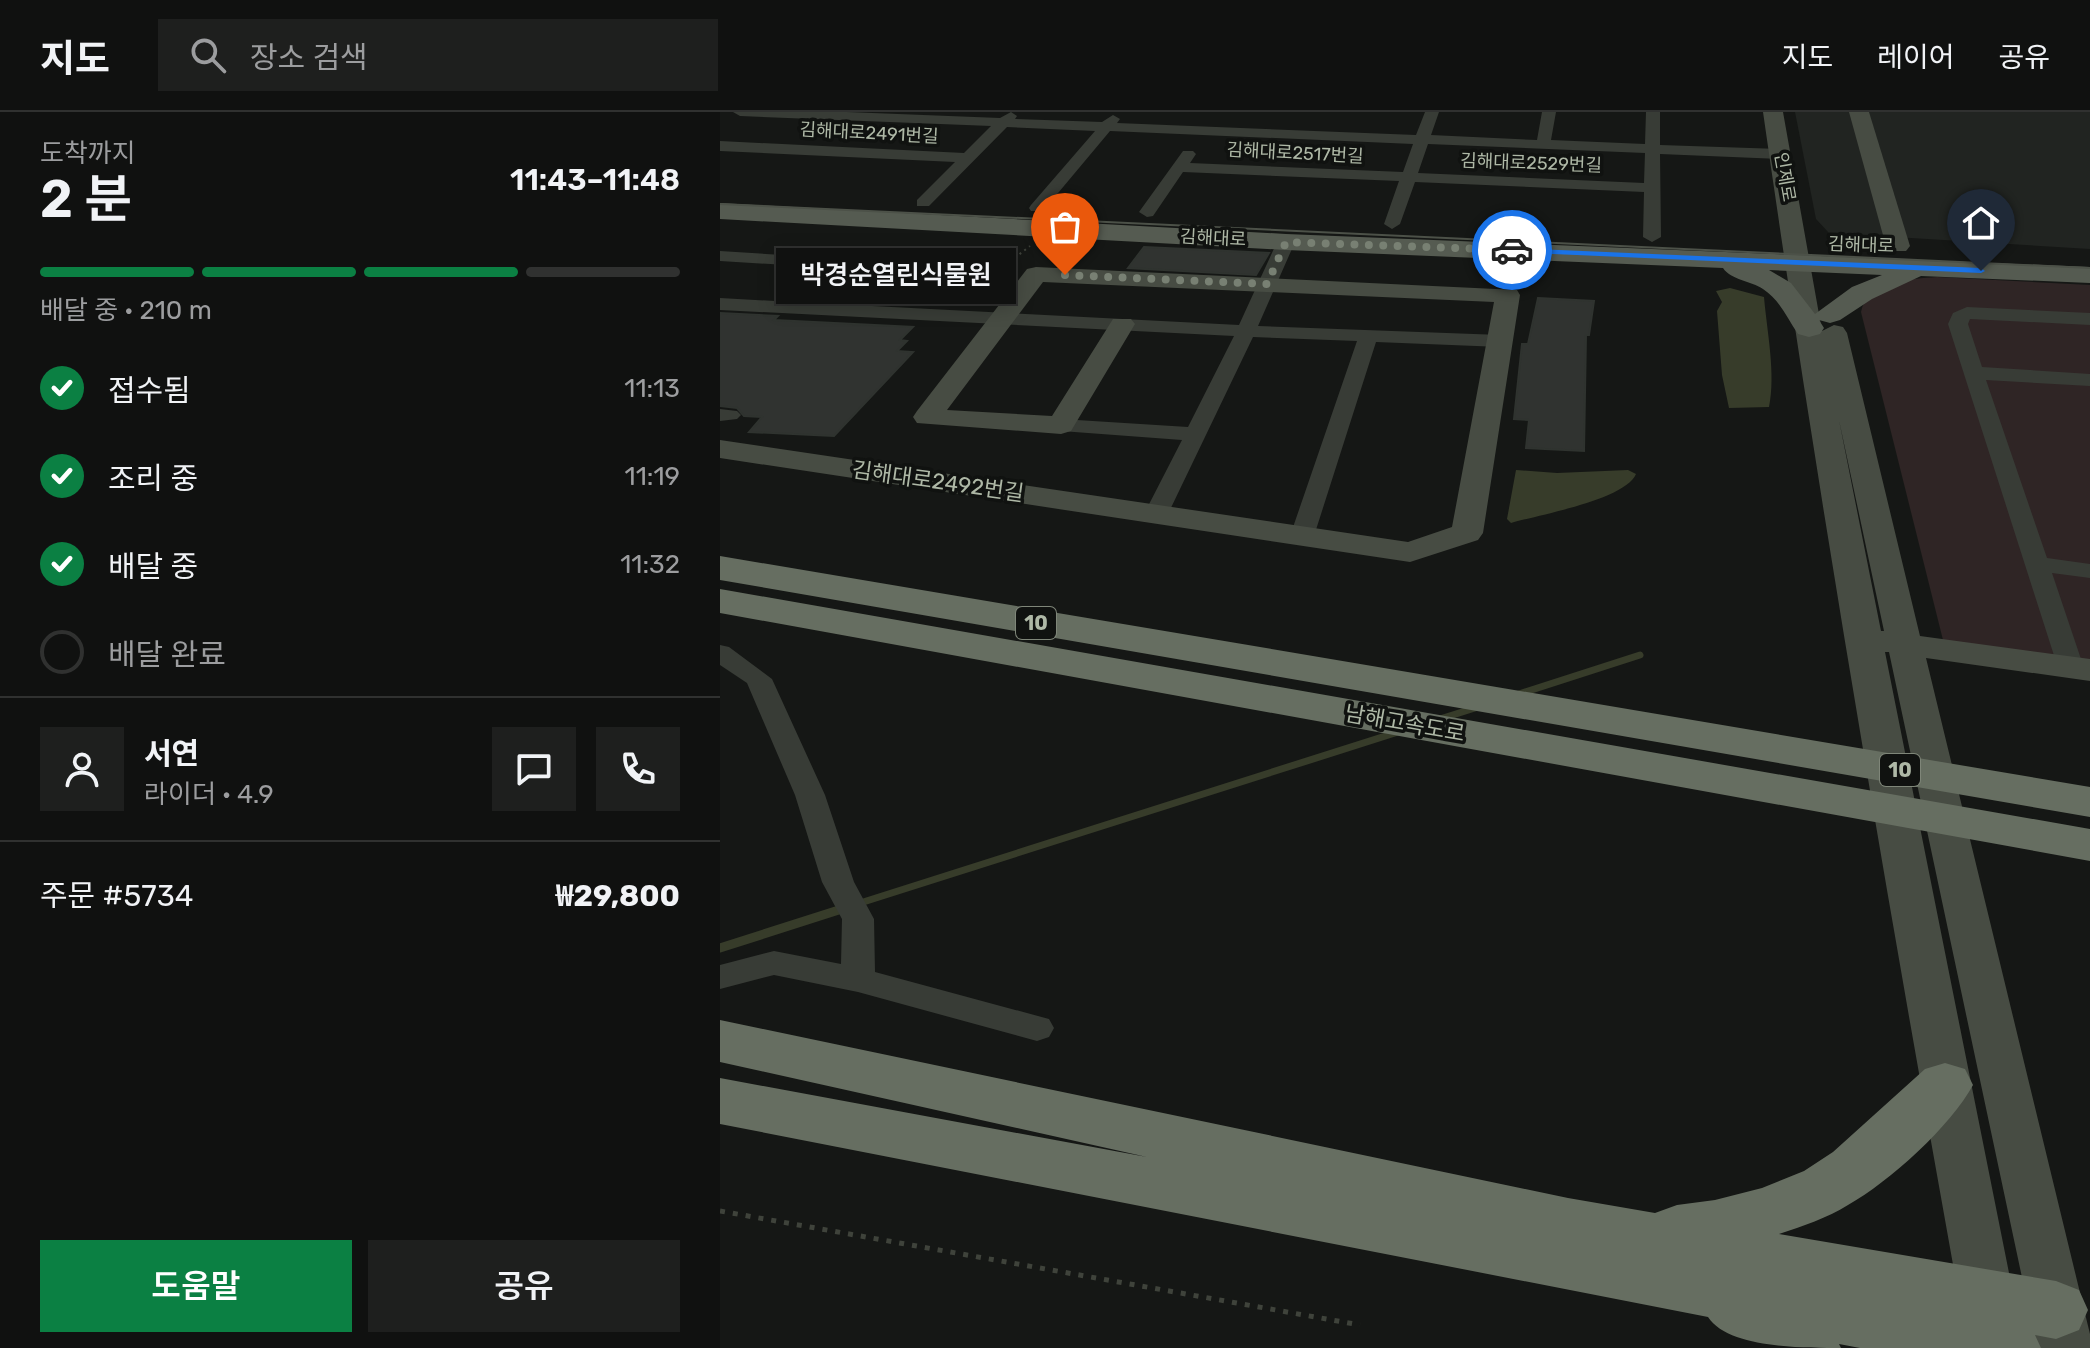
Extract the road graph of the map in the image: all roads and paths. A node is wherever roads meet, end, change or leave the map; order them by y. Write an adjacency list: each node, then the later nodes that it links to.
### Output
1 (1119, 112): 12 (street)
2 (1217, 112): 13 (street, 김해대로2517번길)
3 (1432, 112): 14 (street)
4 (1549, 112): 15 (street)
5 (1653, 112): 17 (street)
6 (1773, 112): 18 (street, 인제로)
7 (1859, 112): 31 (street)
8 (809, 113): 9 (street); 10 (street)
9 (733, 115)
10 (904, 115): 11 (street)
11 (1009, 117): 12 (street); 19 (street)
12 (1106, 127): 13 (street); 25 (street)
13 (1204, 131): 14 (street); 20 (street, 김해대로2517번길)
14 (1422, 140): 15 (street); 21 (street)
15 (1543, 145): 17 (street)
16 (720, 146): 19 (street, 김해대로2491번길)
17 (1653, 149): 18 (street); 22 (street)
18 (1781, 154): 33 (street, 인제로)
19 (968, 158): 24 (street)
20 (1179, 167): 21 (street, 김해대로2517번길); 27 (street, 김해대로2517번길)
21 (1409, 178): 22 (street, 김해대로2529번길); 28 (street)
22 (1653, 188): 32 (street)
23 (720, 195): 24 (main road, 김해대로)
24 (923, 203): 25 (main road, 김해대로)
25 (1037, 208): 27 (main road, 김해대로)
26 (720, 211): 29 (main road, 김해대로)
27 (1147, 212): 28 (main road, 김해대로)
28 (1392, 224): 32 (main road, 김해대로)
29 (1286, 242): 32 (main road, 김해대로); 38 (street)
30 (1033, 243): 39 (path)
31 (1898, 246): 33 (main road, 김해대로); 36 (main road, 김해대로)
32 (1659, 247): 33 (main road, 김해대로); 44 (main road)
33 (1808, 254): 36 (main road, 김해대로); 44 (street, 인제로)
34 (2090, 255): 36 (main road, 김해대로)
35 (720, 256): 41 (street)
36 (1929, 258): 37 (main road, 김해대로); 44 (main road)
37 (2090, 275)
38 (1267, 284): 42 (street, 김해대로2492번길); 46 (street); 48 (street, 김해대로2492번길)
39 (901, 295)
40 (720, 304): 41 (street)
41 (798, 308): 42 (street)
42 (1003, 318): 45 (street); 51 (street, 김해대로2492번길)
43 (2090, 319): 49 (street)
44 (1820, 321): 60 (street); 61 (street)
45 (1122, 324): 46 (street); 51 (street)
46 (1246, 331): 47 (street); 52 (street)
47 (1368, 336): 48 (street); 55 (street)
48 (1501, 341): 55 (street, 김해대로2492번길)
49 (1974, 373): 50 (street); 56 (street)
50 (2090, 380)
51 (1061, 425): 52 (street, 김해대로2492번길)
52 (1194, 434): 54 (street)
53 (720, 449): 54 (street, 김해대로2492번길)
54 (1156, 514): 55 (street, 김해대로2492번길)
55 (1302, 536)
56 (2037, 564): 58 (street); 63 (street)
57 (720, 568): 64 (highway, 남해고속도로 / 10)
58 (2090, 571)
59 (720, 601): 64 (highway, 남해고속도로 / 10)
60 (1865, 639): 61 (street); 72 (street)
61 (1905, 644): 63 (street); 78 (street)
62 (720, 653): 69 (street)
63 (2081, 669)
64 (1784, 769): 66 (highway, 남해고속도로 / 10)
65 (2090, 802): 66 (highway, 남해고속도로 / 10)
66 (2022, 812): 67 (highway, 남해고속도로 / 10)
67 (2090, 845)
68 (720, 977): 69 (street)
69 (858, 980): 70 (street)
70 (1037, 1028)
71 (720, 1041): 75 (highway)
72 (1945, 1085): 75 (highway); 79 (street)
73 (720, 1101): 76 (highway)
74 (720, 1211): 77 (path)
75 (1568, 1224): 79 (highway)
76 (1635, 1274): 79 (highway); 80 (highway)
77 (1360, 1325)
78 (2060, 1329): 79 (highway)
79 (1997, 1335)
80 (1808, 1348)

